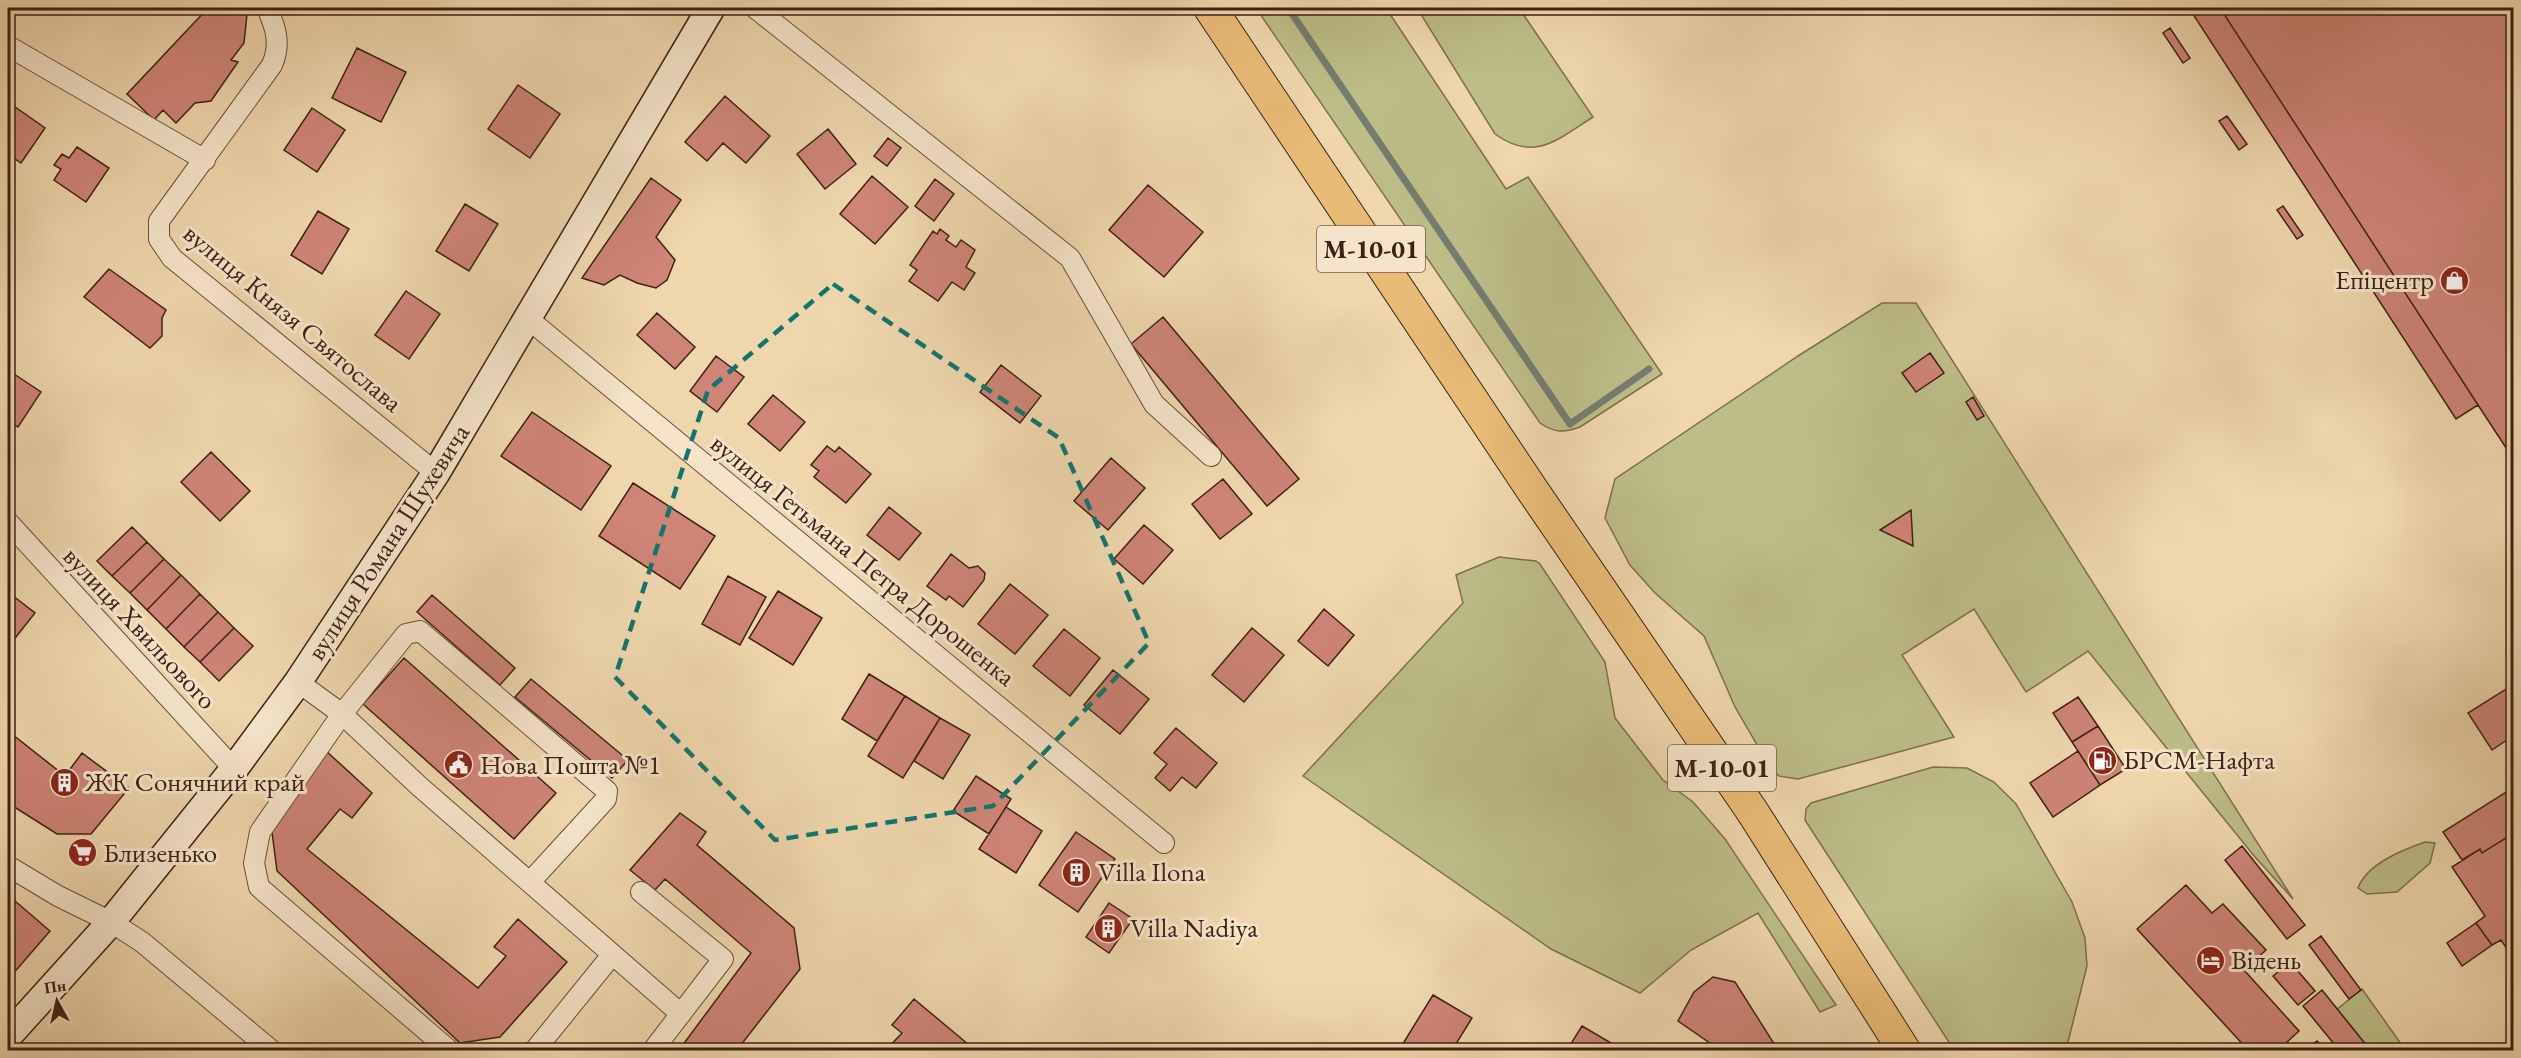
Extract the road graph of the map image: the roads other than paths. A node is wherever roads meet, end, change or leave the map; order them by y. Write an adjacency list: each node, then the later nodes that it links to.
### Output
1 (267, 8): 6 (street, вулиця Князя Святослава)
2 (711, 8): 7 (main road, вулиця Романа Шухевича)
3 (755, 8): 8 (street)
4 (1210, 8): 26 (highway, М-10-01)
5 (8, 46): 6 (street)
6 (205, 160): 9 (street, вулиця Князя Святослава)
7 (527, 318): 9 (main road, вулиця Романа Шухевича); 14 (street, вулиця Гетьмана Петра Дорошенка)
8 (1211, 456)
9 (436, 473): 11 (main road, вулиця Романа Шухевича)
10 (8, 522): 13 (street, вулиця Хвильового)
11 (297, 682): 12 (street); 13 (main road, вулиця Романа Шухевича)
12 (342, 714): 16 (street); 16 (street); 23 (street)
13 (234, 769): 18 (main road, вулиця Романа Шухевича)
14 (1164, 843)
15 (8, 866): 18 (street)
16 (530, 882): 19 (street)
17 (641, 892): 20 (street)
18 (111, 922): 21 (main road, вулиця Романа Шухевича); 22 (street)
19 (612, 955): 20 (street); 24 (street)
20 (681, 1014): 25 (street)
21 (8, 1036)
22 (271, 1050)
23 (448, 1050)
24 (535, 1050)
25 (653, 1050)
26 (1904, 1050)

